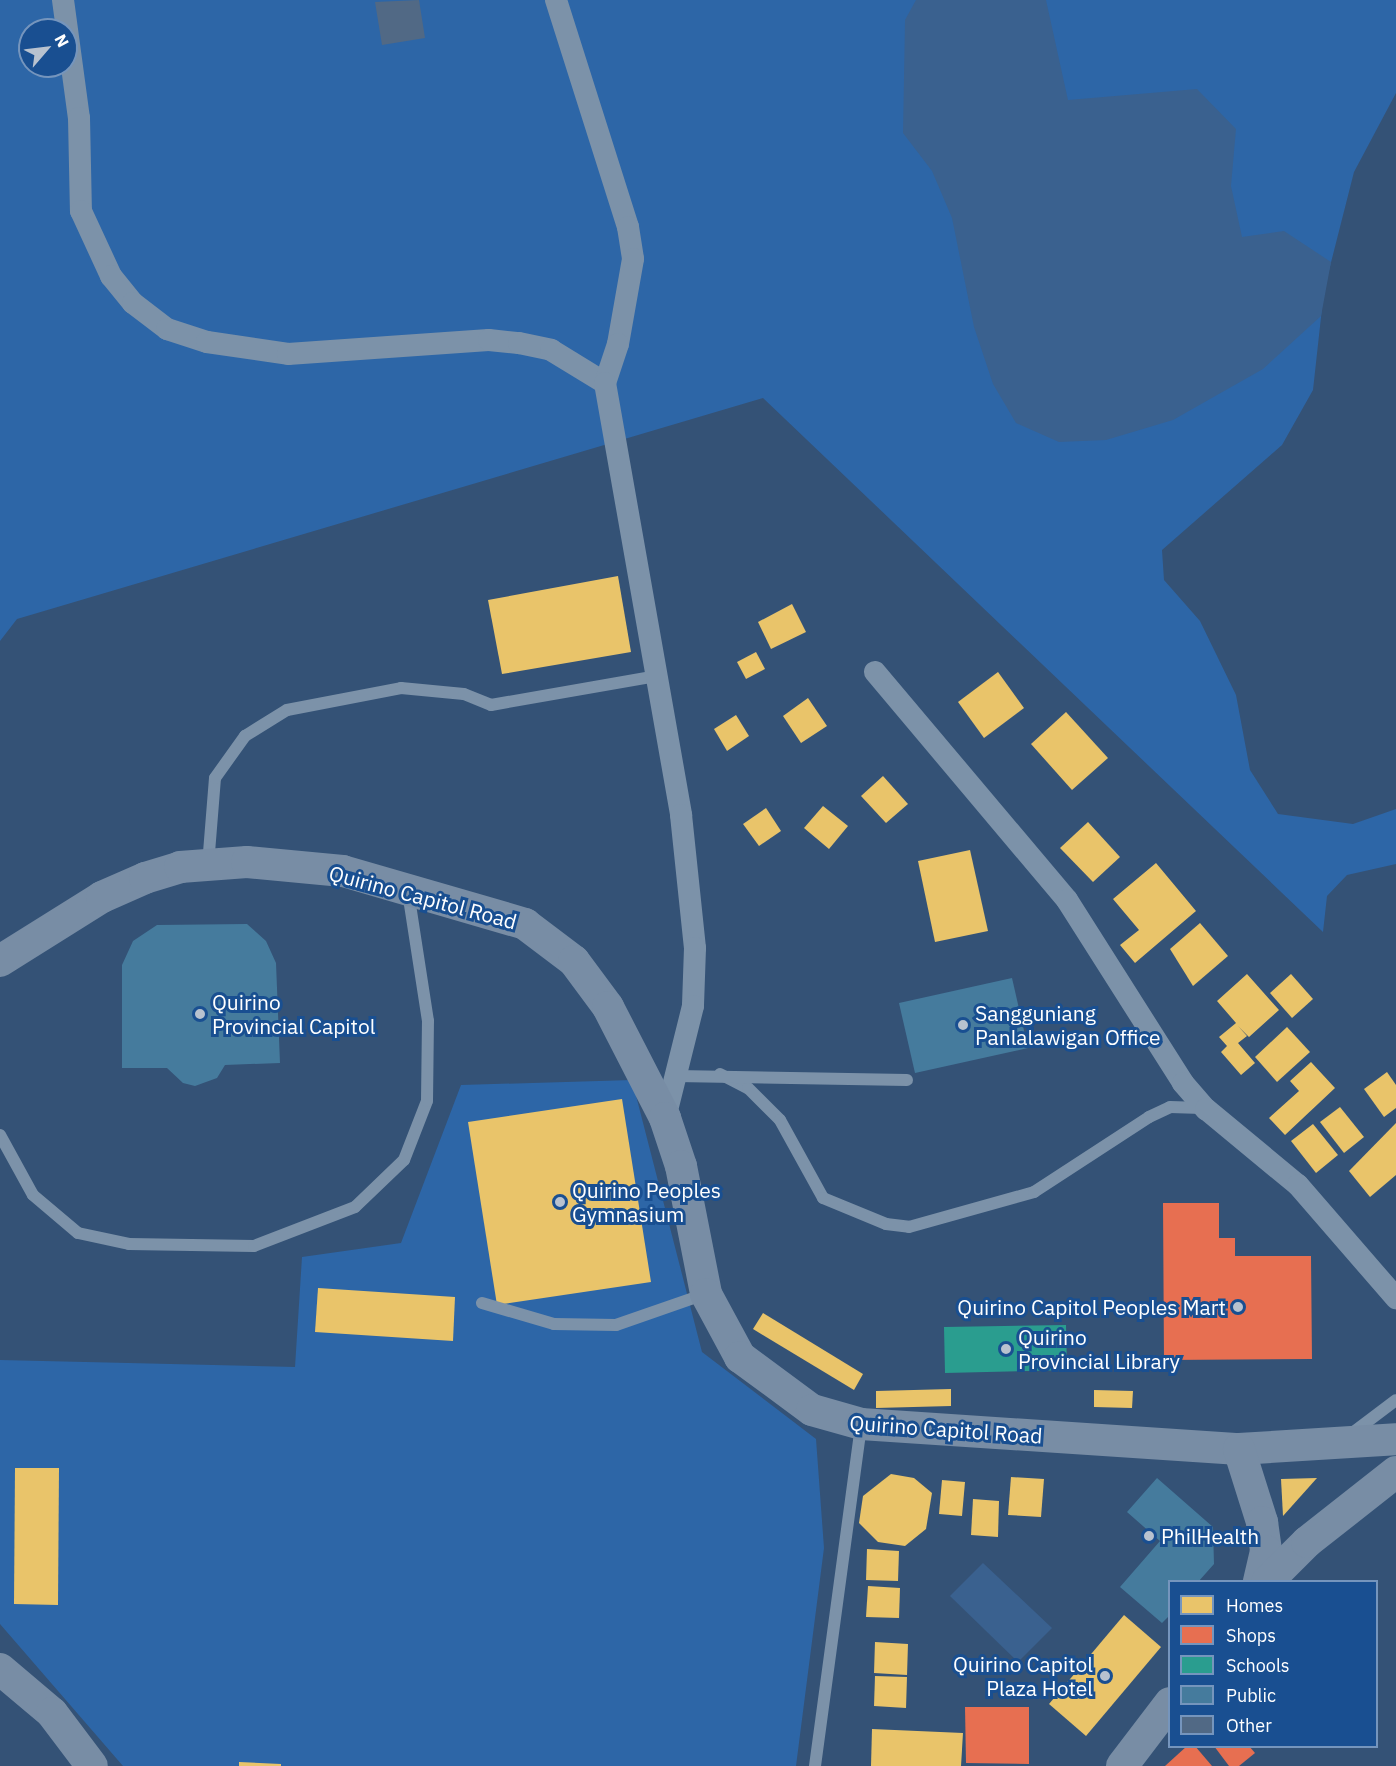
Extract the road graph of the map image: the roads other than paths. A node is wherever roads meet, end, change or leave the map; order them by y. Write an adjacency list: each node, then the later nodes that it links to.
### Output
1 (63, 0): 3 (street)
2 (556, 0): 3 (street)
3 (605, 383): 5 (street)
4 (875, 672): 12 (street)
5 (657, 676): 6 (lane); 10 (street)
6 (208, 865): 7 (street, Quirino Capitol Road); 8 (street, Quirino Capitol Road)
7 (408, 888): 13 (street, Quirino Capitol Road); 14 (lane)
8 (0, 961)
9 (720, 1074): 10 (lane); 11 (lane); 12 (lane)
10 (676, 1076): 13 (street)
11 (907, 1080)
12 (1206, 1109): 16 (street)
13 (665, 1118): 15 (street, Quirino Capitol Road)
14 (0, 1135)
15 (706, 1294): 17 (lane); 19 (street, Quirino Capitol Road)
16 (1396, 1298)
17 (482, 1304)
18 (1396, 1401): 21 (lane)
19 (861, 1424): 22 (street, Quirino Capitol Road); 29 (lane)
20 (1396, 1439): 21 (street, Quirino Capitol Road)
21 (1336, 1445): 22 (street, Quirino Capitol Road)
22 (1239, 1449): 24 (street)
23 (1396, 1472): 25 (street)
24 (1259, 1580)
25 (1268, 1580)
26 (0, 1669): 28 (street)
27 (1168, 1706): 30 (street)
28 (92, 1766)
29 (814, 1766)
30 (1122, 1766)

